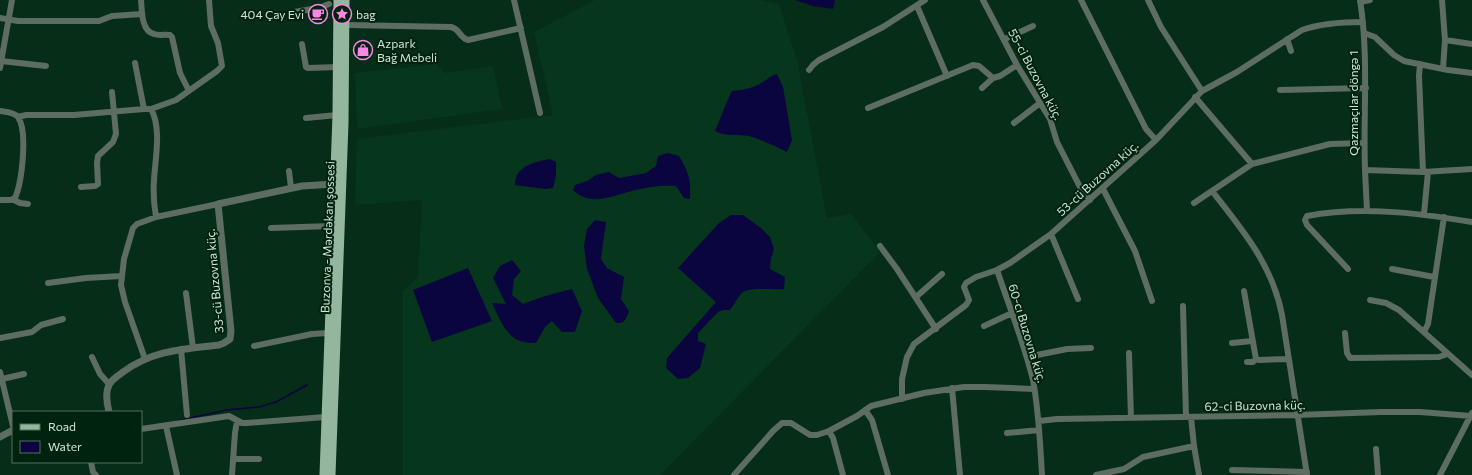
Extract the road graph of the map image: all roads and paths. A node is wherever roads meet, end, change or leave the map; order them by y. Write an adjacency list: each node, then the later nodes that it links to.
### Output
1 (12, 0): 17 (street)
2 (141, 0): 15 (street)
3 (209, 0): 44 (street)
4 (514, 0): 21 (street)
5 (925, 0): 13 (street)
6 (984, 0): 23 (street, 55-ci Buzovna küç.)
7 (1081, 0): 57 (street)
8 (1148, 0): 42 (street)
9 (1370, 0): 11 (street)
10 (1442, 0): 25 (street)
11 (1360, 1): 18 (street, Qazmaçılar döngə 1)
12 (335, 2): 14 (street); 19 (main road, Buzonva - Mərdəkan şossesi); 34 (main road)
13 (917, 6): 36 (street); 38 (street)
14 (294, 12)
15 (142, 14): 17 (street); 44 (street)
16 (0, 18): 17 (street)
17 (9, 19): 30 (street)
18 (1363, 22): 22 (street, Qazmaçılar döngə 1); 24 (street, 53-cü Buzovna küç.)
19 (346, 25): 21 (street); 158 (main road, Buzonva - Mərdəkan şossesi)
20 (1033, 26): 23 (street)
21 (521, 28): 52 (street)
22 (1364, 33): 31 (street); 41 (street, Qazmaçılar döngə 1)
23 (1005, 39): 32 (street, 55-ci Buzovna küç.)
24 (1287, 39): 28 (street); 42 (street, 53-cü Buzovna küç.)
25 (1445, 40): 27 (street); 35 (street)
26 (302, 44): 34 (street)
27 (1472, 44)
28 (1291, 51)
29 (135, 63): 49 (street)
30 (1, 64): 33 (street)
31 (1420, 64): 35 (street); 63 (street)
32 (1017, 65): 39 (street); 47 (street, 55-ci Buzovna küç.)
33 (46, 66)
34 (338, 67): 53 (main road)
35 (1443, 69): 37 (street)
36 (809, 70)
37 (1472, 73)
38 (947, 76): 39 (street); 48 (street)
39 (993, 78): 40 (street)
40 (982, 88)
41 (1366, 88): 43 (street); 58 (street, Qazmaçılar döngə 1)
42 (1202, 90): 46 (street, 53-cü Buzovna küç.)
43 (1280, 90)
44 (189, 91): 49 (street)
45 (112, 92): 51 (street)
46 (1195, 97): 57 (street, 53-cü Buzovna küç.); 59 (street)
47 (1040, 103): 56 (street); 71 (street, 55-ci Buzovna küç.)
48 (868, 108)
49 (147, 109): 51 (street); 77 (street)
50 (0, 111): 54 (street)
51 (115, 112): 54 (street); 65 (street)
52 (540, 113)
53 (337, 115): 55 (street); 64 (main road)
54 (18, 117): 70 (street)
55 (306, 118)
56 (1014, 123)
57 (1156, 140): 67 (street, 53-cü Buzovna küç.)
58 (1364, 143): 59 (street); 61 (street, Qazmaçılar döngə 1)
59 (1252, 164): 68 (street)
60 (1472, 169): 63 (street, Qazmaçılar döngə 1)
61 (1365, 170): 63 (street, Qazmaçılar döngə 1); 75 (street)
62 (289, 171): 66 (street)
63 (1426, 172): 76 (street)
64 (334, 184): 66 (street); 80 (main road)
65 (81, 187)
66 (291, 188): 74 (street)
67 (1102, 189): 71 (street, 53-cü Buzovna küç.); 96 (street)
68 (1212, 191): 72 (street); 118 (street)
69 (0, 200): 70 (street)
70 (14, 200): 73 (street)
71 (1090, 200): 82 (street, 53-cü Buzovna küç.)
72 (1194, 203)
73 (28, 204)
74 (218, 204): 77 (street); 109 (street, 33-cü Buzovna küç.)
75 (1367, 211): 76 (street); 84 (street)
76 (1424, 214): 78 (street)
77 (156, 217): 88 (street)
78 (1444, 217): 79 (street); 89 (street)
79 (1472, 222)
80 (332, 226): 81 (street); 103 (main road)
81 (271, 228)
82 (1051, 234): 86 (street, 53-cü Buzovna küç.); 94 (street)
83 (880, 246): 93 (street)
84 (1348, 269)
85 (1392, 269): 89 (street)
86 (997, 270): 98 (street, 60-cı Buzovna küç.); 101 (street, 53-cü Buzovna küç.)
87 (942, 274): 93 (street)
88 (122, 276): 90 (street); 116 (street)
89 (1434, 277): 102 (street)
90 (48, 283)
91 (1244, 291): 106 (street)
92 (186, 293): 109 (street)
93 (916, 297): 101 (street)
94 (1078, 299)
95 (1370, 300): 102 (street)
96 (1152, 301)
97 (1183, 306): 135 (street)
98 (1012, 313): 100 (street); 115 (street, 60-cı Buzovna küç.)
99 (63, 319): 105 (street)
100 (984, 326)
101 (936, 329): 128 (street, 53-cü Buzovna küç.)
102 (1424, 332): 113 (street)
103 (328, 333): 108 (street); 134 (main road)
104 (1345, 333): 113 (street)
105 (0, 338)
106 (1252, 341): 107 (street); 117 (street)
107 (1232, 343)
108 (254, 346)
109 (193, 348): 111 (street, 33-cü Buzovna küç.)
110 (1091, 348): 115 (street)
111 (181, 349): 116 (street, 33-cü Buzovna küç.); 131 (street)
112 (1129, 353): 136 (street)
113 (1447, 354): 122 (street)
114 (92, 357): 124 (street)
115 (1027, 357): 126 (street, 60-cı Buzovna küç.)
116 (144, 359): 124 (street, 33-cü Buzovna küç.)
117 (1256, 359): 118 (street); 119 (street)
118 (1288, 359): 133 (street)
119 (1247, 362)
120 (0, 372): 123 (street)
121 (24, 374): 123 (street)
122 (1472, 375)
123 (2, 379): 127 (street)
124 (109, 384): 130 (street)
125 (952, 388): 126 (street); 128 (street); 162 (street)
126 (1034, 389): 138 (street, 60-cı Buzovna küç.)
127 (2, 390): 139 (street)
128 (902, 399): 129 (street)
129 (865, 410): 144 (street); 161 (street)
130 (109, 411)
131 (187, 414)
132 (1471, 414): 133 (street, 62-ci Buzovna küç.); 167 (street)
133 (1297, 415): 135 (street, 62-ci Buzovna küç.); 153 (street)
134 (325, 417): 137 (street); 157 (main road)
135 (1188, 417): 136 (street, 62-ci Buzovna küç.); 147 (street)
136 (1131, 418): 138 (street, 62-ci Buzovna küç.)
137 (237, 421): 140 (street); 149 (street)
138 (1039, 421): 142 (street, 60-cı Buzovna küç.)
139 (12, 423)
140 (166, 426): 141 (street); 155 (street)
141 (142, 429)
142 (1039, 430): 145 (street); 163 (street, 60-cı Buzovna küç.)
143 (12, 431): 146 (street)
144 (829, 431): 159 (street); 160 (street)
145 (1007, 433)
146 (0, 437)
147 (1194, 446): 164 (street); 165 (street)
148 (1376, 449): 166 (street)
149 (233, 459): 150 (street); 156 (street)
150 (258, 459)
151 (91, 463): 154 (street)
152 (1232, 470): 153 (street)
153 (1307, 473)
154 (95, 475)
155 (177, 475)
156 (232, 475)
157 (324, 475)
158 (331, 475)
159 (734, 475)
160 (843, 475)
161 (888, 475)
162 (960, 475)
163 (1042, 475)
164 (1096, 475)
165 (1199, 475)
166 (1378, 475)
167 (1440, 475)

